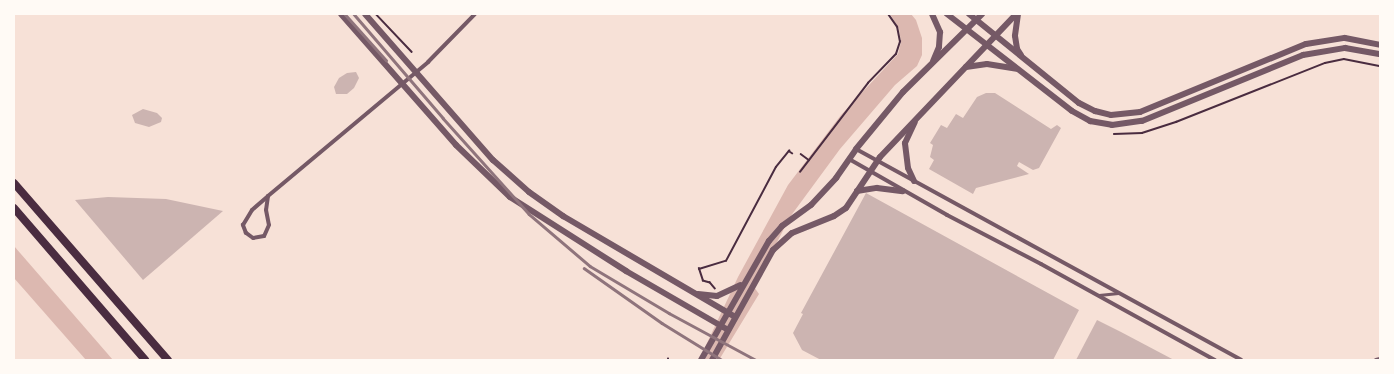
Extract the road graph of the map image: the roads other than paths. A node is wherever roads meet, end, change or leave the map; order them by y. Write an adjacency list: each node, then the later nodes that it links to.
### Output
1 (341, 14): 20 (street)
2 (365, 14): 19 (street)
3 (475, 14): 19 (street)
4 (932, 14): 16 (street)
5 (947, 14): 10 (street)
6 (969, 14): 9 (street)
7 (982, 14): 9 (street)
8 (1017, 14): 11 (street); 15 (street)
9 (976, 19): 10 (street); 11 (street)
10 (967, 29): 12 (street); 16 (street)
11 (995, 34): 12 (street); 15 (street)
12 (985, 45): 17 (street); 18 (street)
13 (1380, 45): 15 (street)
14 (1380, 54): 18 (street)
15 (1024, 60)
16 (930, 66): 22 (street)
17 (966, 67): 18 (street); 21 (street)
18 (1018, 70)
19 (416, 72): 20 (street); 33 (street)
20 (401, 85): 30 (street); 38 (street)
21 (917, 117): 24 (street); 26 (street)
22 (856, 148): 23 (street); 24 (street)
23 (849, 159): 25 (street); 32 (street)
24 (878, 160): 25 (street); 26 (street)
25 (870, 172): 28 (street); 29 (street)
26 (914, 181): 34 (street)
27 (14, 183): 42 (main road)
28 (857, 191): 29 (street); 37 (street)
29 (903, 191): 35 (street)
30 (268, 196): 30 (street)
31 (14, 208): 41 (main road)
32 (744, 282): 33 (street); 36 (street)
33 (688, 291): 36 (street)
34 (1119, 293): 35 (lane); 40 (street)
35 (1096, 295): 45 (street)
36 (728, 313): 37 (street); 38 (street)
37 (735, 317): 39 (street)
38 (720, 325): 39 (street); 43 (street)
39 (728, 330): 44 (street)
40 (1232, 355): 46 (street); 47 (street)
41 (145, 360)
42 (168, 360)
43 (700, 360)
44 (712, 360)
45 (1215, 360)
46 (1229, 360)
47 (1241, 360)
48 (1376, 360): 49 (street)
49 (1380, 360)

